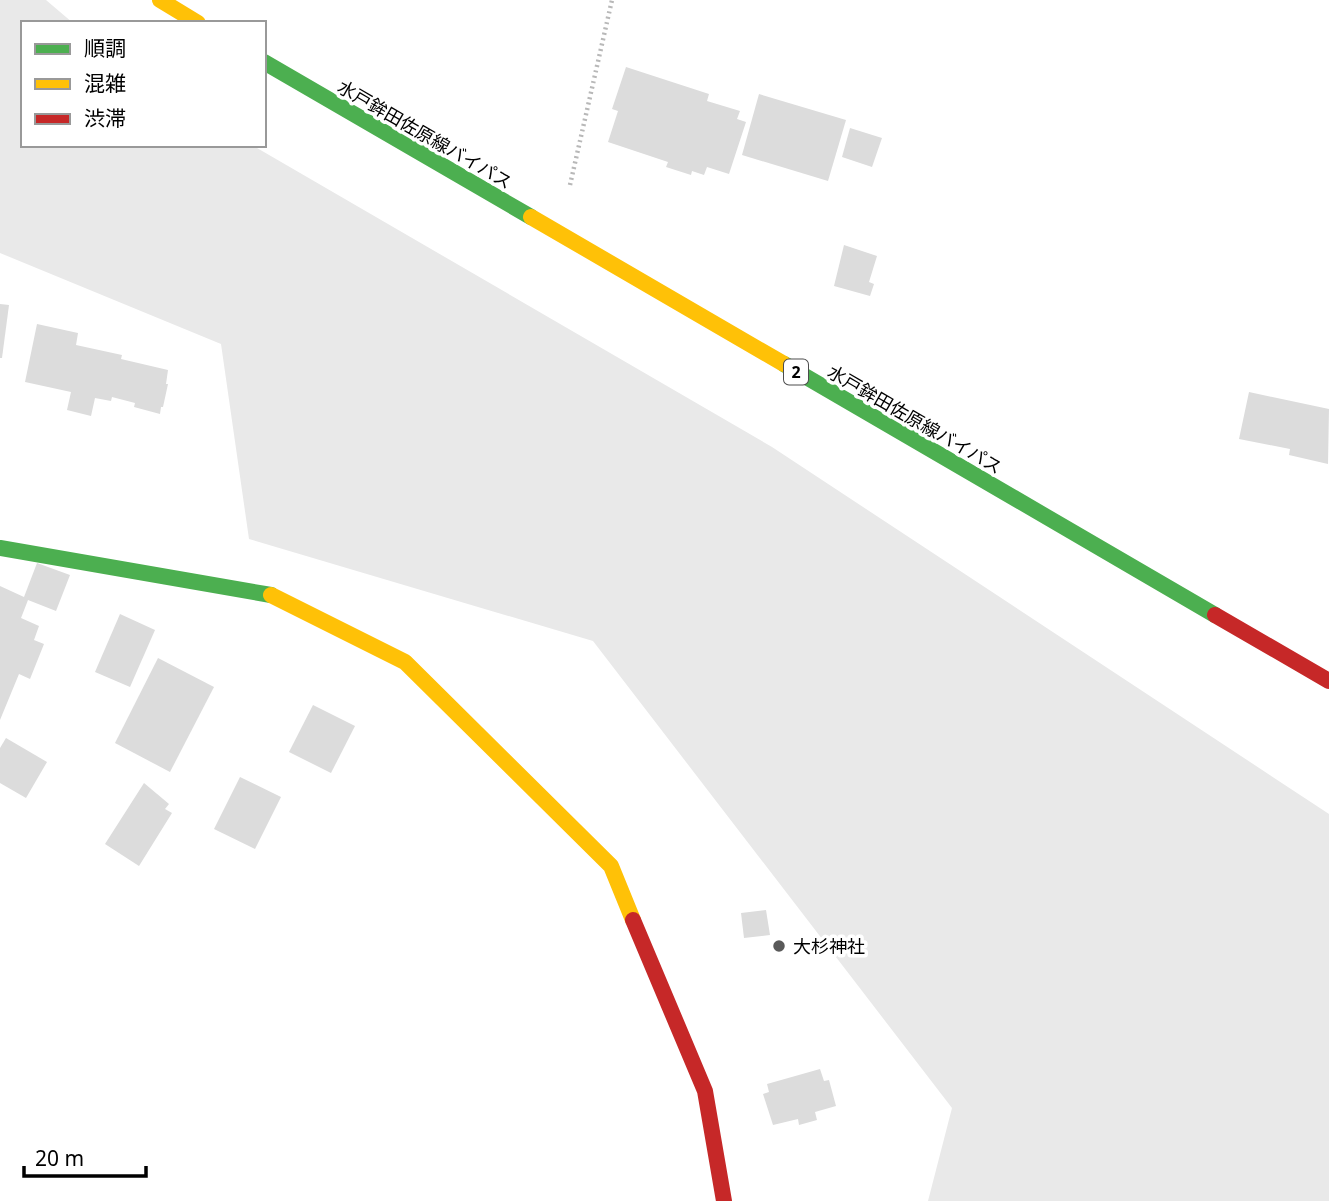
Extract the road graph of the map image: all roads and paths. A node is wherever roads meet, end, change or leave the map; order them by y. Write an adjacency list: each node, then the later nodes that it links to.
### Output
1 (160, 0): 3 (main road)
2 (612, 0): 5 (path)
3 (195, 21)
4 (266, 63): 7 (main road, 水戸鉾田佐原線バイパス / 2)
5 (570, 185)
6 (0, 548): 8 (main road)
7 (1329, 681)
8 (724, 1201)

